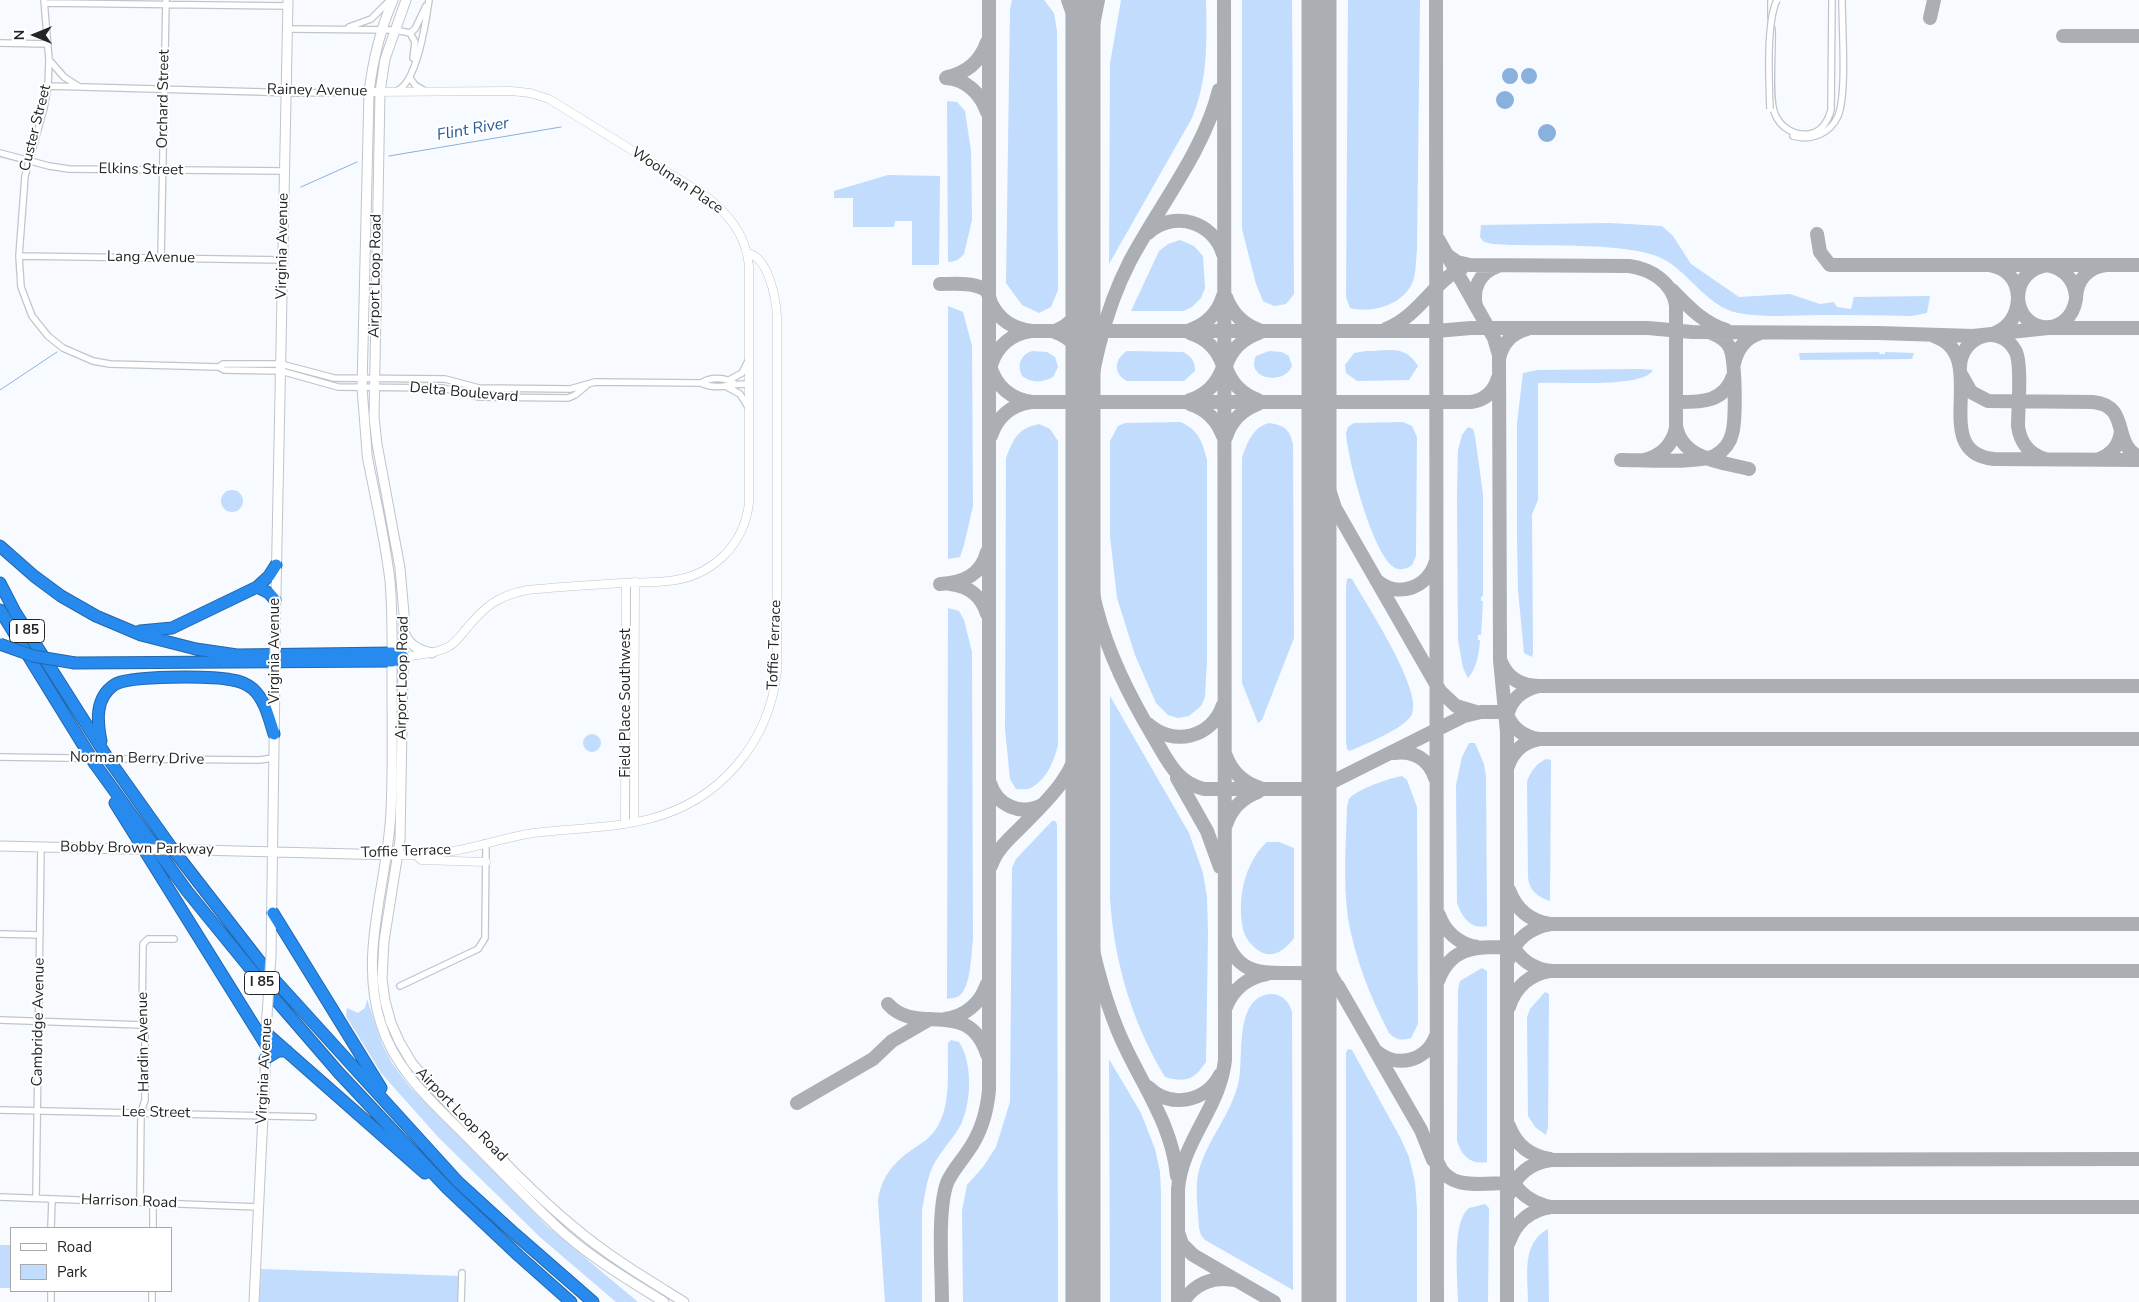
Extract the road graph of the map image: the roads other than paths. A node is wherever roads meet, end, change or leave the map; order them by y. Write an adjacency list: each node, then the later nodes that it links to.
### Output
1 (391, 0): 12 (street, Airport Loop Road); 13 (main road, Airport Loop Road)
2 (406, 0): 14 (main road, Airport Loop Road)
3 (429, 0): 15 (street); 19 (street)
4 (1770, 0): 6 (street, bridge)
5 (1777, 0): 7 (street, bridge)
6 (1832, 0)
7 (1842, 0)
8 (45, 2): 9 (street); 17 (street, Custer Street)
9 (166, 2): 10 (street); 22 (street, Orchard Street)
10 (288, 3): 11 (main road, Virginia Avenue)
11 (288, 29): 12 (street); 24 (main road, Virginia Avenue)
12 (334, 30): 13 (street)
13 (381, 30): 14 (street); 25 (main road, Airport Loop Road)
14 (394, 30): 15 (street); 26 (main road, Airport Loop Road)
15 (410, 33): 19 (street)
16 (0, 43): 17 (street)
17 (48, 44): 18 (street, Custer Street)
18 (49, 60): 20 (street, Custer Street); 21 (street)
19 (410, 78): 23 (street); 27 (street)
20 (48, 86): 21 (street, Rainey Avenue); 30 (street, Custer Street)
21 (78, 86): 22 (street, Rainey Avenue)
22 (164, 88): 24 (street, Rainey Avenue); 31 (street, Orchard Street)
23 (427, 91): 27 (street, Rainey Avenue); 28 (street, Rainey Avenue)
24 (286, 92): 25 (street, Rainey Avenue); 32 (main road, Virginia Avenue)
25 (369, 92): 26 (street, Rainey Avenue); 42 (main road, Airport Loop Road)
26 (380, 92): 27 (street, Rainey Avenue); 40 (main road, Airport Loop Road)
27 (393, 92)
28 (554, 102): 33 (street, Woolman Place)
29 (0, 153): 30 (street, Elkins Street)
30 (29, 162): 31 (street, Elkins Street); 34 (street, Custer Street)
31 (162, 171): 32 (street, Elkins Street); 35 (street, Orchard Street)
32 (285, 171): 36 (main road, Virginia Avenue)
33 (747, 253): 37 (street, Woolman Place); 69 (street, Toffie Terrace)
34 (19, 256): 35 (street, Lang Avenue); 38 (street, Custer Street)
35 (160, 258): 36 (street, Lang Avenue)
36 (283, 260): 38 (main road, Virginia Avenue)
37 (749, 359): 39 (street); 43 (street, Woolman Place)
38 (281, 368): 42 (street, Delta Boulevard); 42 (street, Delta Boulevard); 48 (main road, Virginia Avenue)
39 (731, 381): 41 (street, Delta Boulevard); 43 (street, Delta Boulevard); 45 (street)
40 (374, 383): 42 (street, Delta Boulevard); 42 (street, Delta Boulevard); 44 (street, Delta Boulevard); 44 (street, Delta Boulevard); 56 (main road, Airport Loop Road)
41 (700, 383): 44 (street, Delta Boulevard); 45 (street, Delta Boulevard)
42 (362, 384): 59 (main road, Airport Loop Road)
43 (749, 384): 46 (street, Woolman Place)
44 (586, 386)
45 (727, 387): 46 (street)
46 (749, 408): 50 (street, Woolman Place)
47 (0, 546): 55 (highway)
48 (276, 565): 52 (highway); 53 (main road, Virginia Avenue)
49 (626, 582): 50 (street, Woolman Place); 58 (street, Woolman Place); 60 (street, Field Place Southwest)
50 (635, 582): 61 (street, Field Place Southwest)
51 (0, 583): 64 (highway, I 85)
52 (257, 587): 53 (highway); 55 (highway)
53 (275, 600): 63 (main road, Virginia Avenue, bridge)
54 (0, 610): 67 (highway, I 85)
55 (130, 630): 59 (highway)
56 (404, 630): 58 (main road); 59 (main road, Airport Loop Road)
57 (0, 644): 59 (highway, bridge)
58 (432, 653): 59 (street)
59 (395, 657): 76 (main road, Airport Loop Road); 77 (main road, Airport Loop Road)
60 (626, 664): 61 (street); 62 (street, Field Place Southwest)
61 (635, 664): 62 (street, Field Place Southwest)
62 (630, 721): 68 (street, Field Place Southwest)
63 (274, 734): 64 (highway); 66 (main road, Virginia Avenue)
64 (102, 748): 97 (highway, I 85)
65 (0, 757): 66 (street, Norman Berry Drive, bridge)
66 (274, 758): 74 (main road, Virginia Avenue)
67 (95, 764): 85 (highway); 98 (highway, I 85)
68 (630, 765): 69 (street, Field Place Southwest); 70 (street, Field Place Southwest)
69 (634, 822): 70 (street, Toffie Terrace)
70 (626, 824): 71 (street, Toffie Terrace)
71 (486, 843): 75 (street, Toffie Terrace); 78 (street)
72 (0, 846): 73 (main road, Bobby Brown Parkway)
73 (41, 846): 74 (main road, Bobby Brown Parkway, bridge); 81 (street, Cambridge Avenue)
74 (273, 852): 76 (main road, Toffie Terrace); 79 (main road, Virginia Avenue)
75 (415, 854): 77 (street, Toffie Terrace); 78 (street)
76 (387, 855): 77 (main road, Toffie Terrace); 112 (main road, Airport Loop Road)
77 (398, 855): 113 (main road, Airport Loop Road)
78 (486, 862): 83 (street)
79 (273, 913): 84 (main road, Virginia Avenue, bridge); 97 (highway)
80 (0, 934): 81 (street)
81 (40, 935): 87 (street, Cambridge Avenue)
82 (174, 938): 88 (street, Hardin Avenue)
83 (400, 986)
84 (267, 1015): 85 (highway); 89 (main road, Virginia Avenue)
85 (248, 1018): 89 (highway)
86 (0, 1020): 87 (street)
87 (39, 1022): 88 (street); 93 (street, Cambridge Avenue)
88 (143, 1025): 94 (street, Hardin Avenue)
89 (266, 1039): 90 (highway); 91 (main road, Virginia Avenue)
90 (287, 1051): 91 (highway); 98 (highway)
91 (266, 1059): 95 (main road, Virginia Avenue)
92 (0, 1110): 93 (street, Lee Street)
93 (37, 1110): 94 (street, Lee Street); 100 (street, Cambridge Avenue)
94 (141, 1112): 95 (street, Lee Street); 102 (street, Hardin Avenue)
95 (262, 1115): 96 (street, Lee Street); 104 (main road, Virginia Avenue)
96 (313, 1117)
97 (458, 1182): 111 (highway, I 85)
98 (447, 1188): 110 (highway, I 85)
99 (0, 1197): 100 (street, Harrison Road)
100 (36, 1198): 101 (street, Harrison Road)
101 (52, 1199): 102 (street, Harrison Road); 105 (street)
102 (140, 1202): 103 (street, Harrison Road)
103 (153, 1203): 104 (street, Harrison Road); 106 (street)
104 (258, 1207): 108 (main road, Virginia Avenue)
105 (51, 1227)
106 (153, 1227)
107 (462, 1272): 109 (street)
108 (254, 1302)
109 (461, 1302)
110 (571, 1302)
111 (593, 1302)
112 (664, 1302)
113 (684, 1302)

